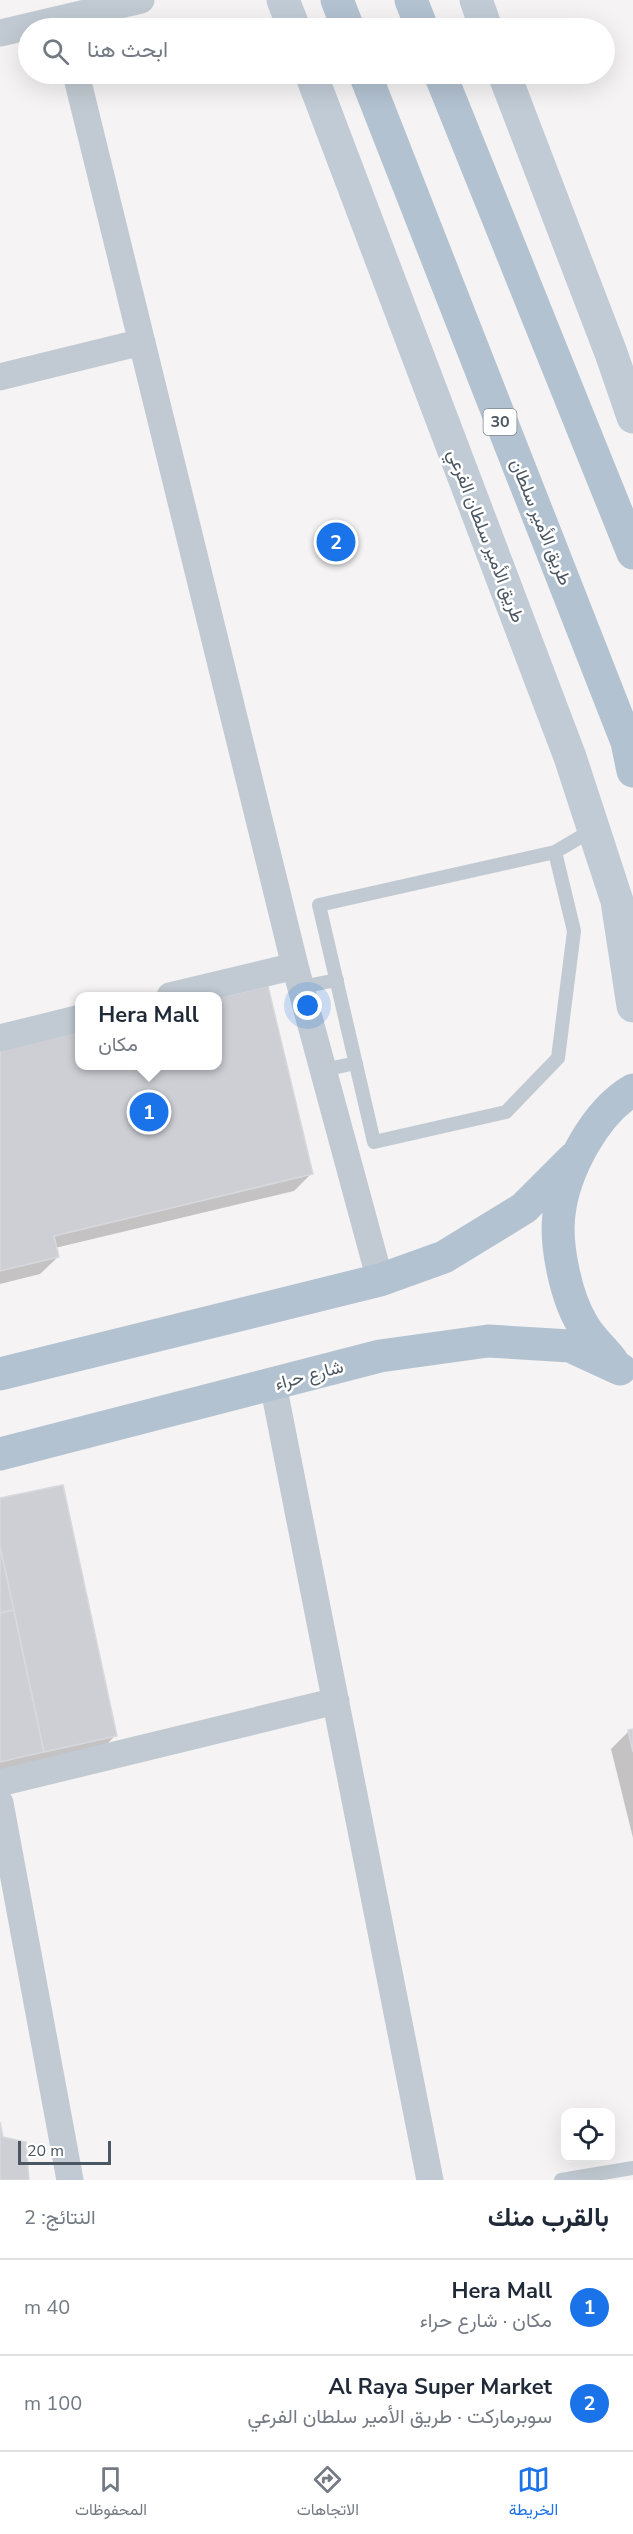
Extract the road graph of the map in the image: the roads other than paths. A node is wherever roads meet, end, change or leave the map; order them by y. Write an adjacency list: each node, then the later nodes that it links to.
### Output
1 (141, 0): 6 (street)
2 (283, 0): 7 (main road)
3 (336, 0): 8 (main road)
4 (411, 0): 9 (main road)
5 (476, 0): 10 (main road)
6 (81, 18)
7 (290, 18)
8 (344, 18)
9 (418, 18)
10 (482, 18)
11 (18, 30): 12 (street)
12 (0, 33)
13 (78, 84): 18 (street)
14 (315, 84): 23 (main road, طريق الأمير سلطان الفرعي)
15 (369, 84): 22 (main road, طريق الأمير سلطان / 30)
16 (444, 84): 21 (main road)
17 (508, 84): 20 (main road)
18 (142, 342): 19 (street); 25 (street)
19 (0, 378)
20 (633, 417)
21 (633, 553)
22 (633, 771)
23 (594, 830): 24 (lane); 28 (main road, طريق الأمير سلطان الفرعي)
24 (555, 852): 26 (lane); 31 (lane)
25 (298, 977): 26 (lane); 27 (street); 32 (street)
26 (337, 980): 31 (lane)
27 (197, 992)
28 (633, 1006)
29 (75, 1019): 30 (street)
30 (0, 1038)
31 (356, 1063): 32 (lane)
32 (323, 1070): 35 (street)
33 (631, 1083): 34 (main road)
34 (574, 1158): 35 (main road); 37 (main road)
35 (380, 1280): 36 (main road)
36 (0, 1374)
37 (626, 1374): 38 (main road, شارع حراء)
38 (273, 1384): 39 (main road, شارع حراء); 40 (street)
39 (0, 1454)
40 (336, 1701): 41 (street); 45 (street)
41 (0, 1783)
42 (0, 1803): 44 (street)
43 (633, 2168): 46 (lane)
44 (70, 2180)
45 (430, 2180)
46 (561, 2180)

